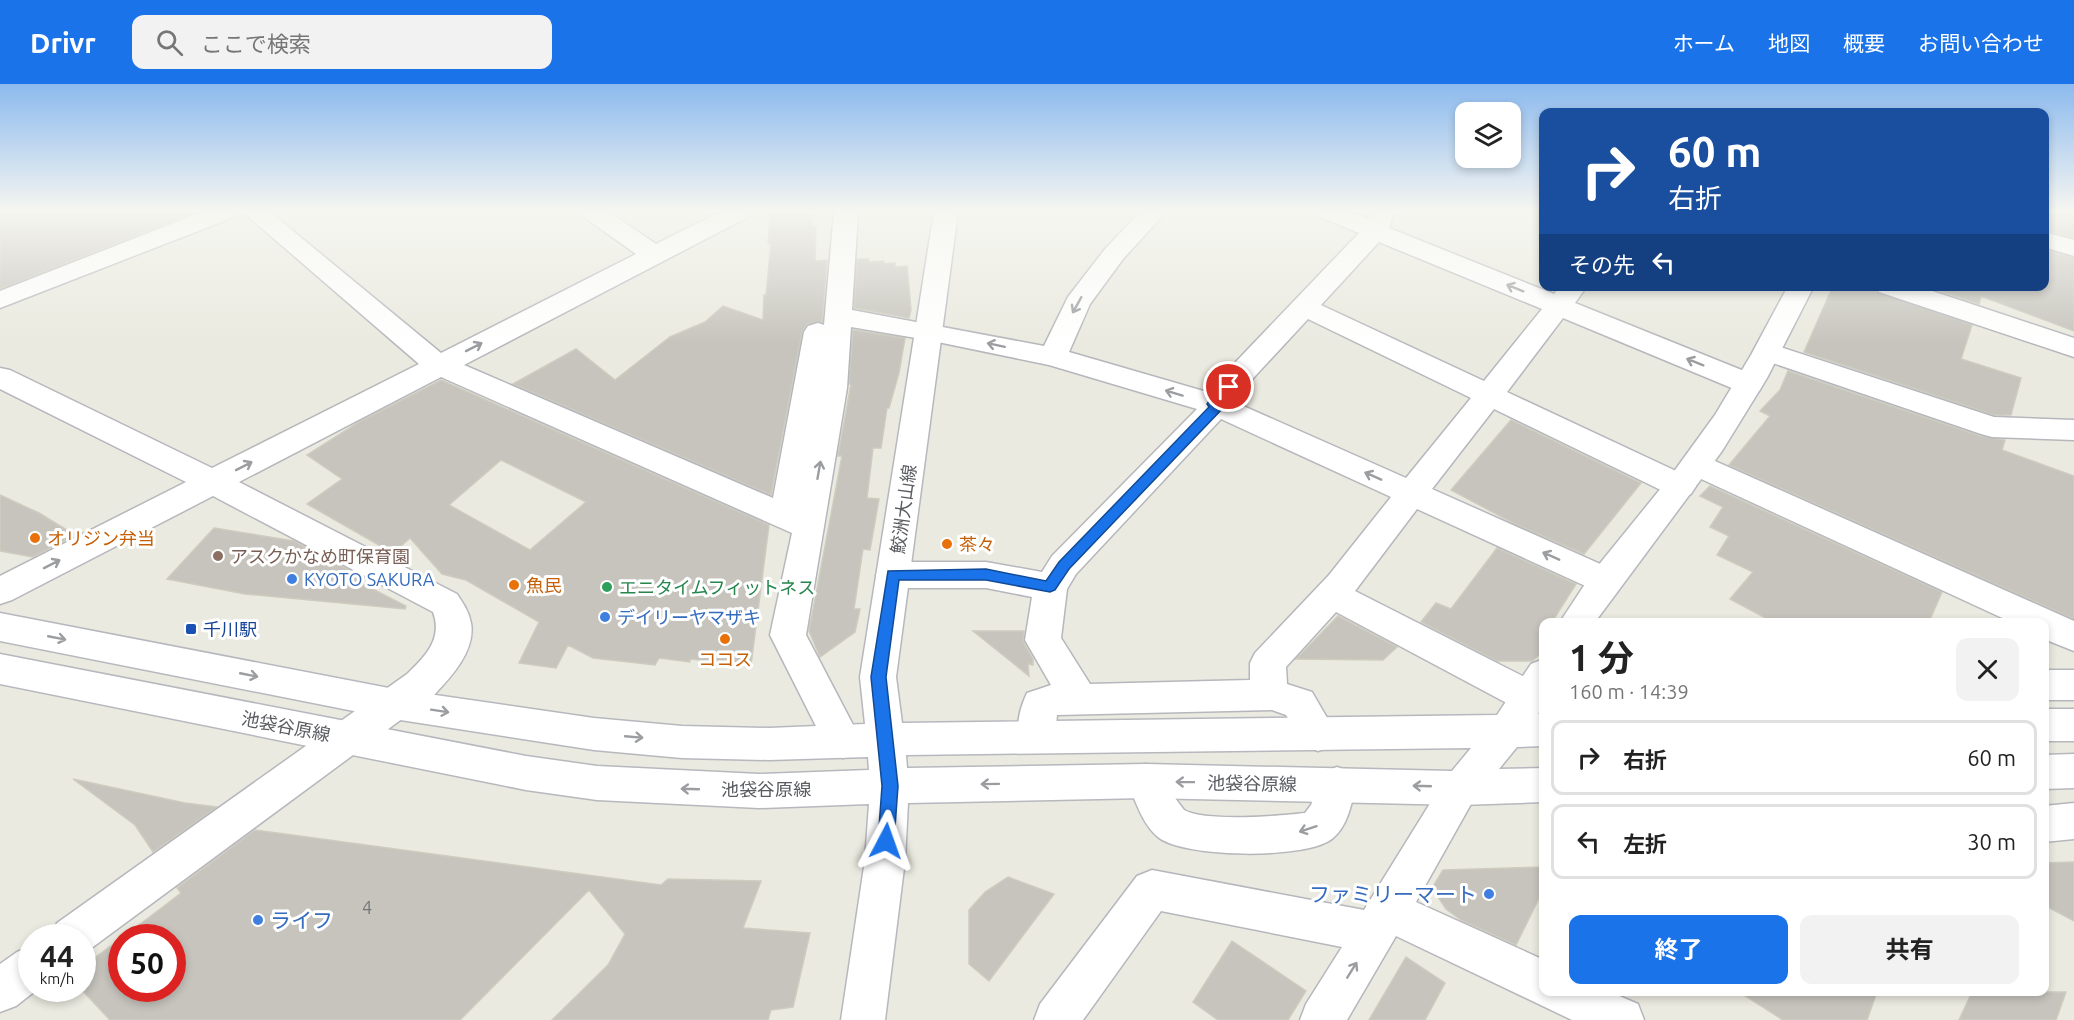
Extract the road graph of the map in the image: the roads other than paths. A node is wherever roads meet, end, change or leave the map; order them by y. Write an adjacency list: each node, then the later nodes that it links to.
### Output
1 (113, 256): 14 (street)
2 (307, 256): 21 (street)
3 (653, 256): 21 (street, one-way to 3)
4 (825, 256): 30 (street)
5 (843, 256): 16 (street)
6 (939, 256): 17 (street, 鮫洲大山線)
7 (1113, 256): 20 (street, one-way to 20)
8 (1349, 256): 15 (street)
9 (1465, 256): 10 (street, one-way to 9)
10 (1539, 285)
11 (1798, 291): 19 (street)
12 (1904, 291): 18 (street)
13 (1567, 296): 23 (street, one-way to 13); 24 (street)
14 (0, 300)
15 (1304, 307): 24 (street); 25 (street)
16 (838, 316): 17 (street); 30 (street, one-way to 16)
17 (928, 331): 20 (street, one-way to 17); 31 (street, 鮫洲大山線)
18 (2074, 348)
19 (1768, 352): 23 (street); 26 (street)
20 (1053, 357): 25 (street, one-way to 20)
21 (438, 365): 28 (street, one-way to 21); 30 (street)
22 (0, 377): 28 (street)
23 (1749, 384): 27 (street)
24 (1490, 395): 27 (street); 29 (street)
25 (1215, 405): 29 (street, one-way to 25); 33 (street)
26 (2074, 430)
27 (1688, 475): 32 (street); 37 (street)
28 (213, 482): 34 (street, one-way to 28); 47 (street)
29 (1412, 494): 32 (street, one-way to 29); 35 (street)
30 (798, 522): 56 (street)
31 (893, 575): 33 (street); 55 (street, 鮫洲大山線)
32 (1604, 580): 36 (street)
33 (1050, 587): 46 (street)
34 (0, 591)
35 (1331, 594): 42 (street); 45 (street)
36 (1580, 618)
37 (2032, 618)
38 (2049, 625): 40 (street)
39 (0, 627): 47 (street, one-way to 47)
40 (2074, 637)
41 (0, 669): 54 (street, 池袋谷原線)
42 (1536, 685): 51 (street)
43 (2049, 685): 44 (street)
44 (2074, 685)
45 (1272, 694): 46 (street); 52 (street)
46 (1080, 700): 53 (street)
47 (394, 704): 54 (street); 56 (street, one-way to 56)
48 (2049, 725): 49 (street)
49 (2074, 725)
50 (1539, 730): 51 (street)
51 (1507, 731): 52 (street); 63 (street)
52 (1318, 735): 53 (street)
53 (1036, 737): 55 (street)
54 (347, 738): 62 (street, 池袋谷原線, one-way to 54); 67 (street)
55 (884, 740): 56 (street); 62 (street, 鮫洲大山線)
56 (843, 742)
57 (2074, 771): 58 (street)
58 (2049, 772)
59 (1146, 781): 60 (street, 池袋谷原線, one-way to 59); 60 (street, one-way to 59); 62 (street, 池袋谷原線, one-way to 62)
60 (1337, 784): 63 (street, 池袋谷原線, one-way to 60)
61 (1539, 785): 63 (street, 池袋谷原線)
62 (890, 786): 72 (street, 鮫洲大山線)
63 (1461, 788): 66 (street)
64 (2074, 821): 65 (street)
65 (2049, 824)
66 (1381, 921): 69 (street); 73 (street); 74 (street, one-way to 66)
67 (91, 924)
68 (18, 977): 70 (street)
69 (1539, 981)
70 (0, 990)
71 (1571, 996): 75 (street)
72 (856, 1018)
73 (1056, 1020)
74 (1322, 1020)
75 (1622, 1020)

